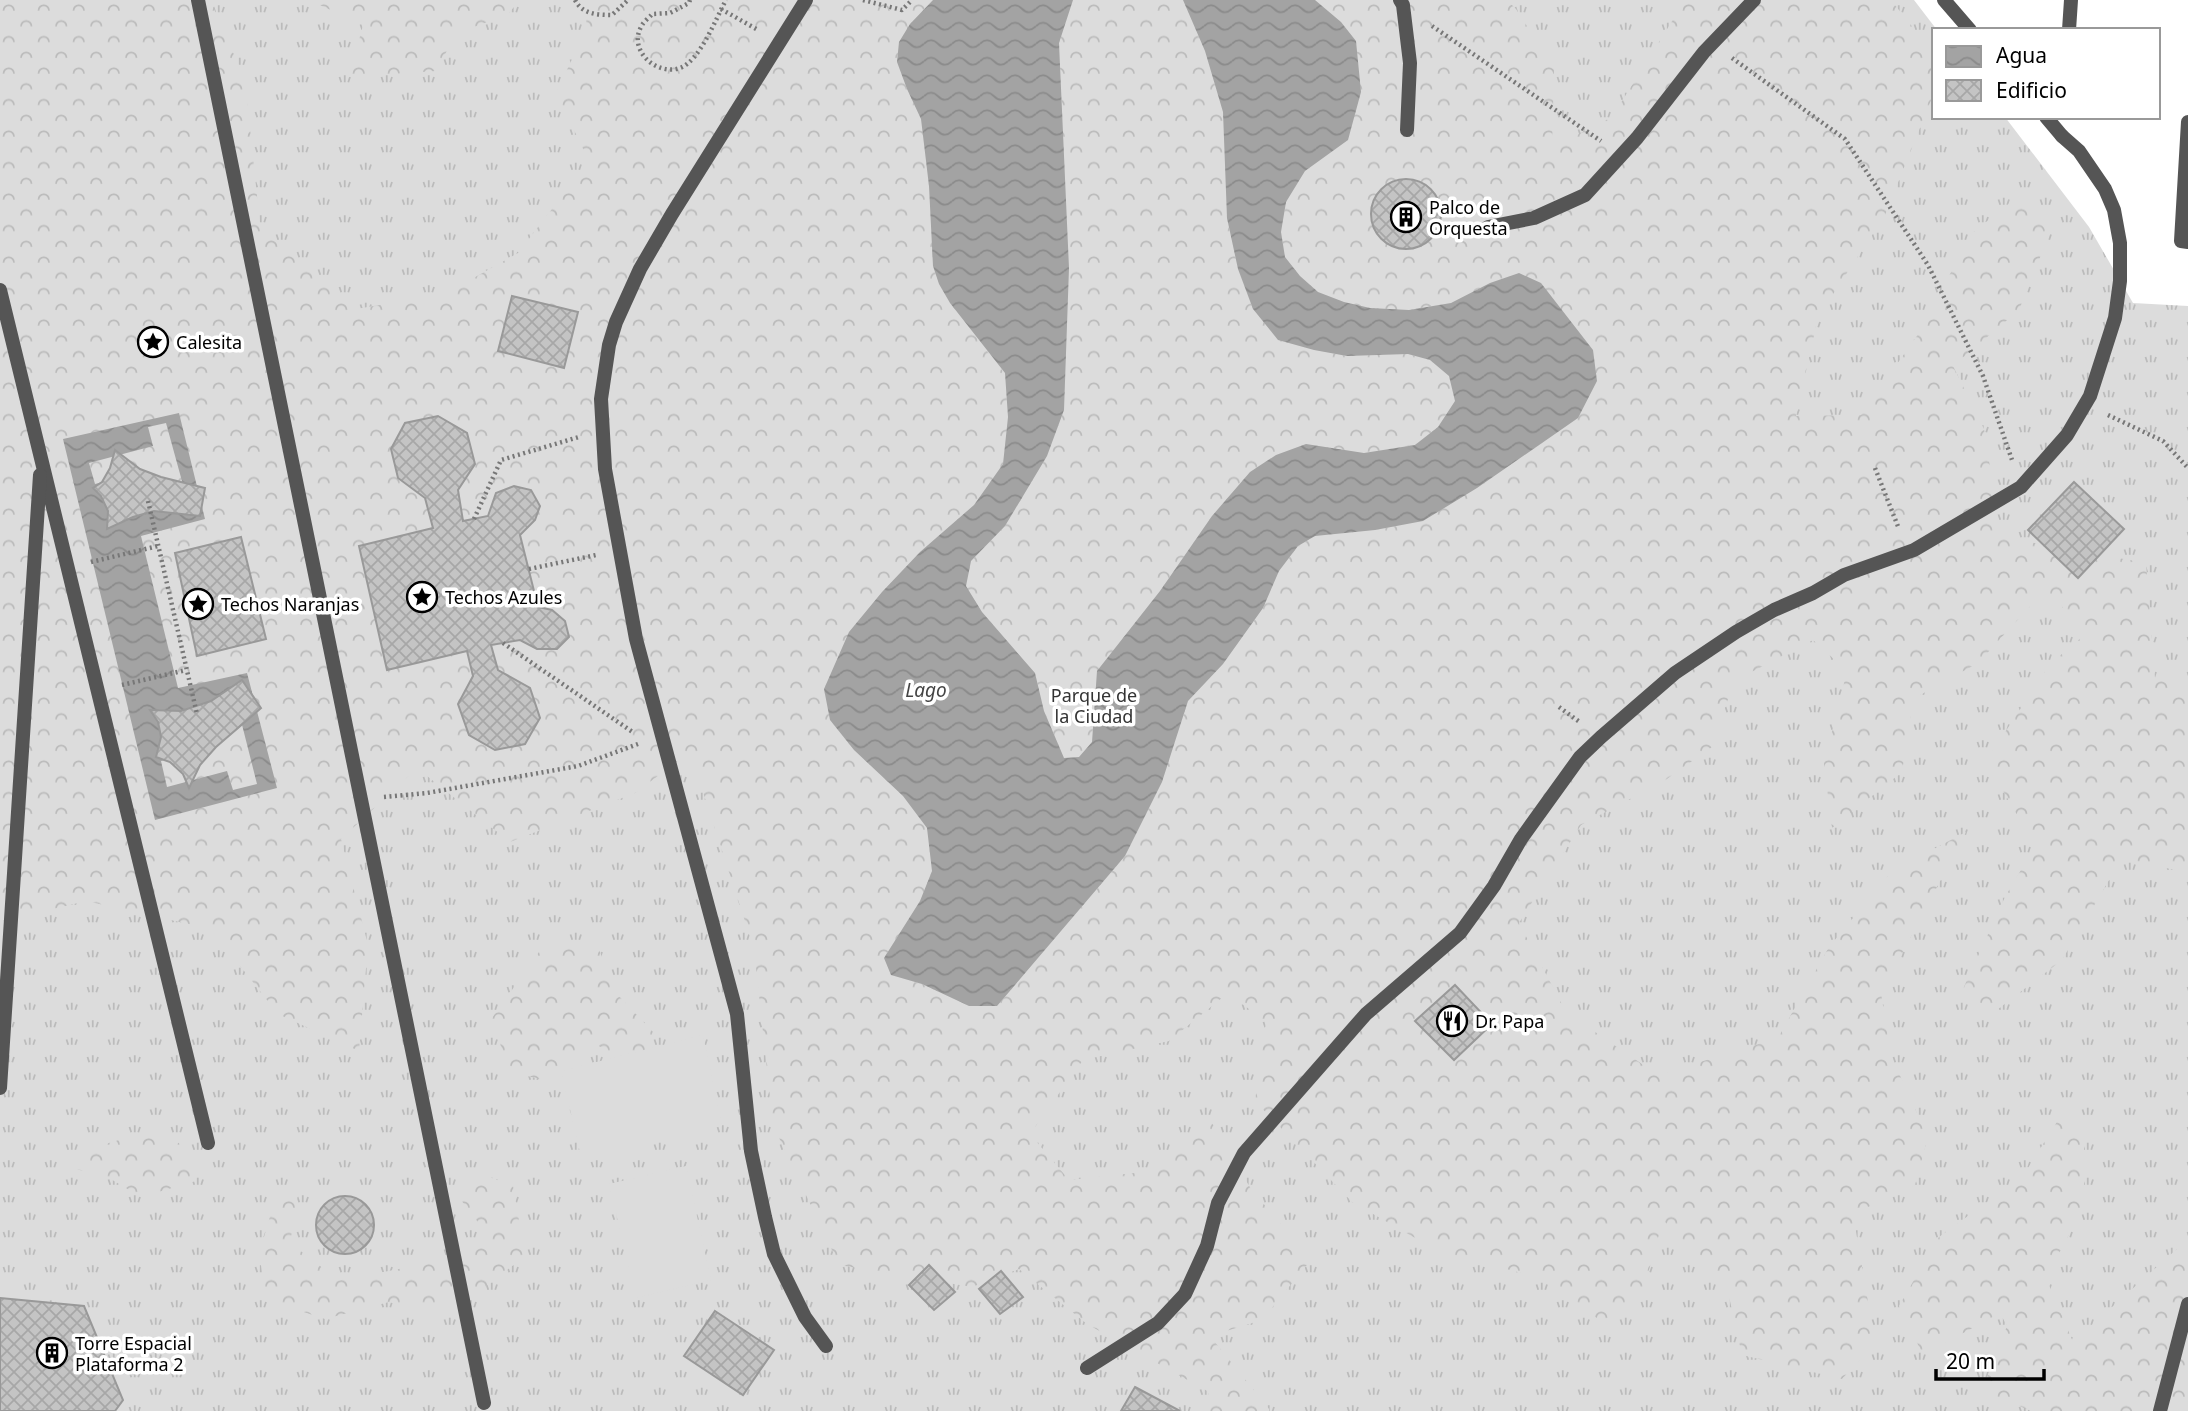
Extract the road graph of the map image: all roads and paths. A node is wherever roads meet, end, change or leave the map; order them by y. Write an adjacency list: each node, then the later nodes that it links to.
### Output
1 (198, 0): 46 (street)
2 (575, 0): 3 (path)
3 (628, 0)
4 (690, 0): 13 (path)
5 (726, 0): 13 (path)
6 (807, 0): 16 (street)
7 (863, 0): 8 (path)
8 (912, 0)
9 (1754, 0): 17 (street)
10 (1944, 0): 14 (street)
11 (2071, 0): 15 (street)
12 (1401, 3): 21 (street); 23 (path)
13 (721, 9): 16 (path)
14 (1968, 28)
15 (2069, 28)
16 (780, 42): 28 (street)
17 (1712, 44): 23 (street); 32 (path)
18 (2048, 119): 22 (street)
19 (2064, 119): 22 (street)
20 (2188, 122): 25 (street)
21 (1407, 130)
22 (2062, 136): 27 (street)
23 (1621, 155): 24 (street)
24 (1488, 227)
25 (2188, 242)
26 (0, 290): 29 (street)
27 (2085, 405): 31 (path); 32 (street)
28 (602, 430): 34 (path); 36 (street)
29 (41, 460): 47 (street); 48 (street)
30 (1875, 468): 37 (path)
31 (2188, 468)
32 (2021, 487): 37 (street)
33 (148, 501): 35 (path)
34 (474, 519)
35 (158, 546): 38 (path); 41 (path)
36 (620, 551): 39 (path); 44 (street)
37 (1908, 552): 51 (street)
38 (86, 563)
39 (528, 569)
40 (503, 642): 45 (path)
41 (186, 670): 42 (path); 43 (path)
42 (119, 686)
43 (197, 714)
44 (662, 735): 45 (path); 50 (street)
45 (647, 741): 46 (path)
46 (361, 800): 52 (street)
47 (0, 1088)
48 (208, 1143)
49 (2188, 1304): 53 (street)
50 (826, 1346)
51 (1087, 1368)
52 (484, 1403)
53 (2160, 1411)

